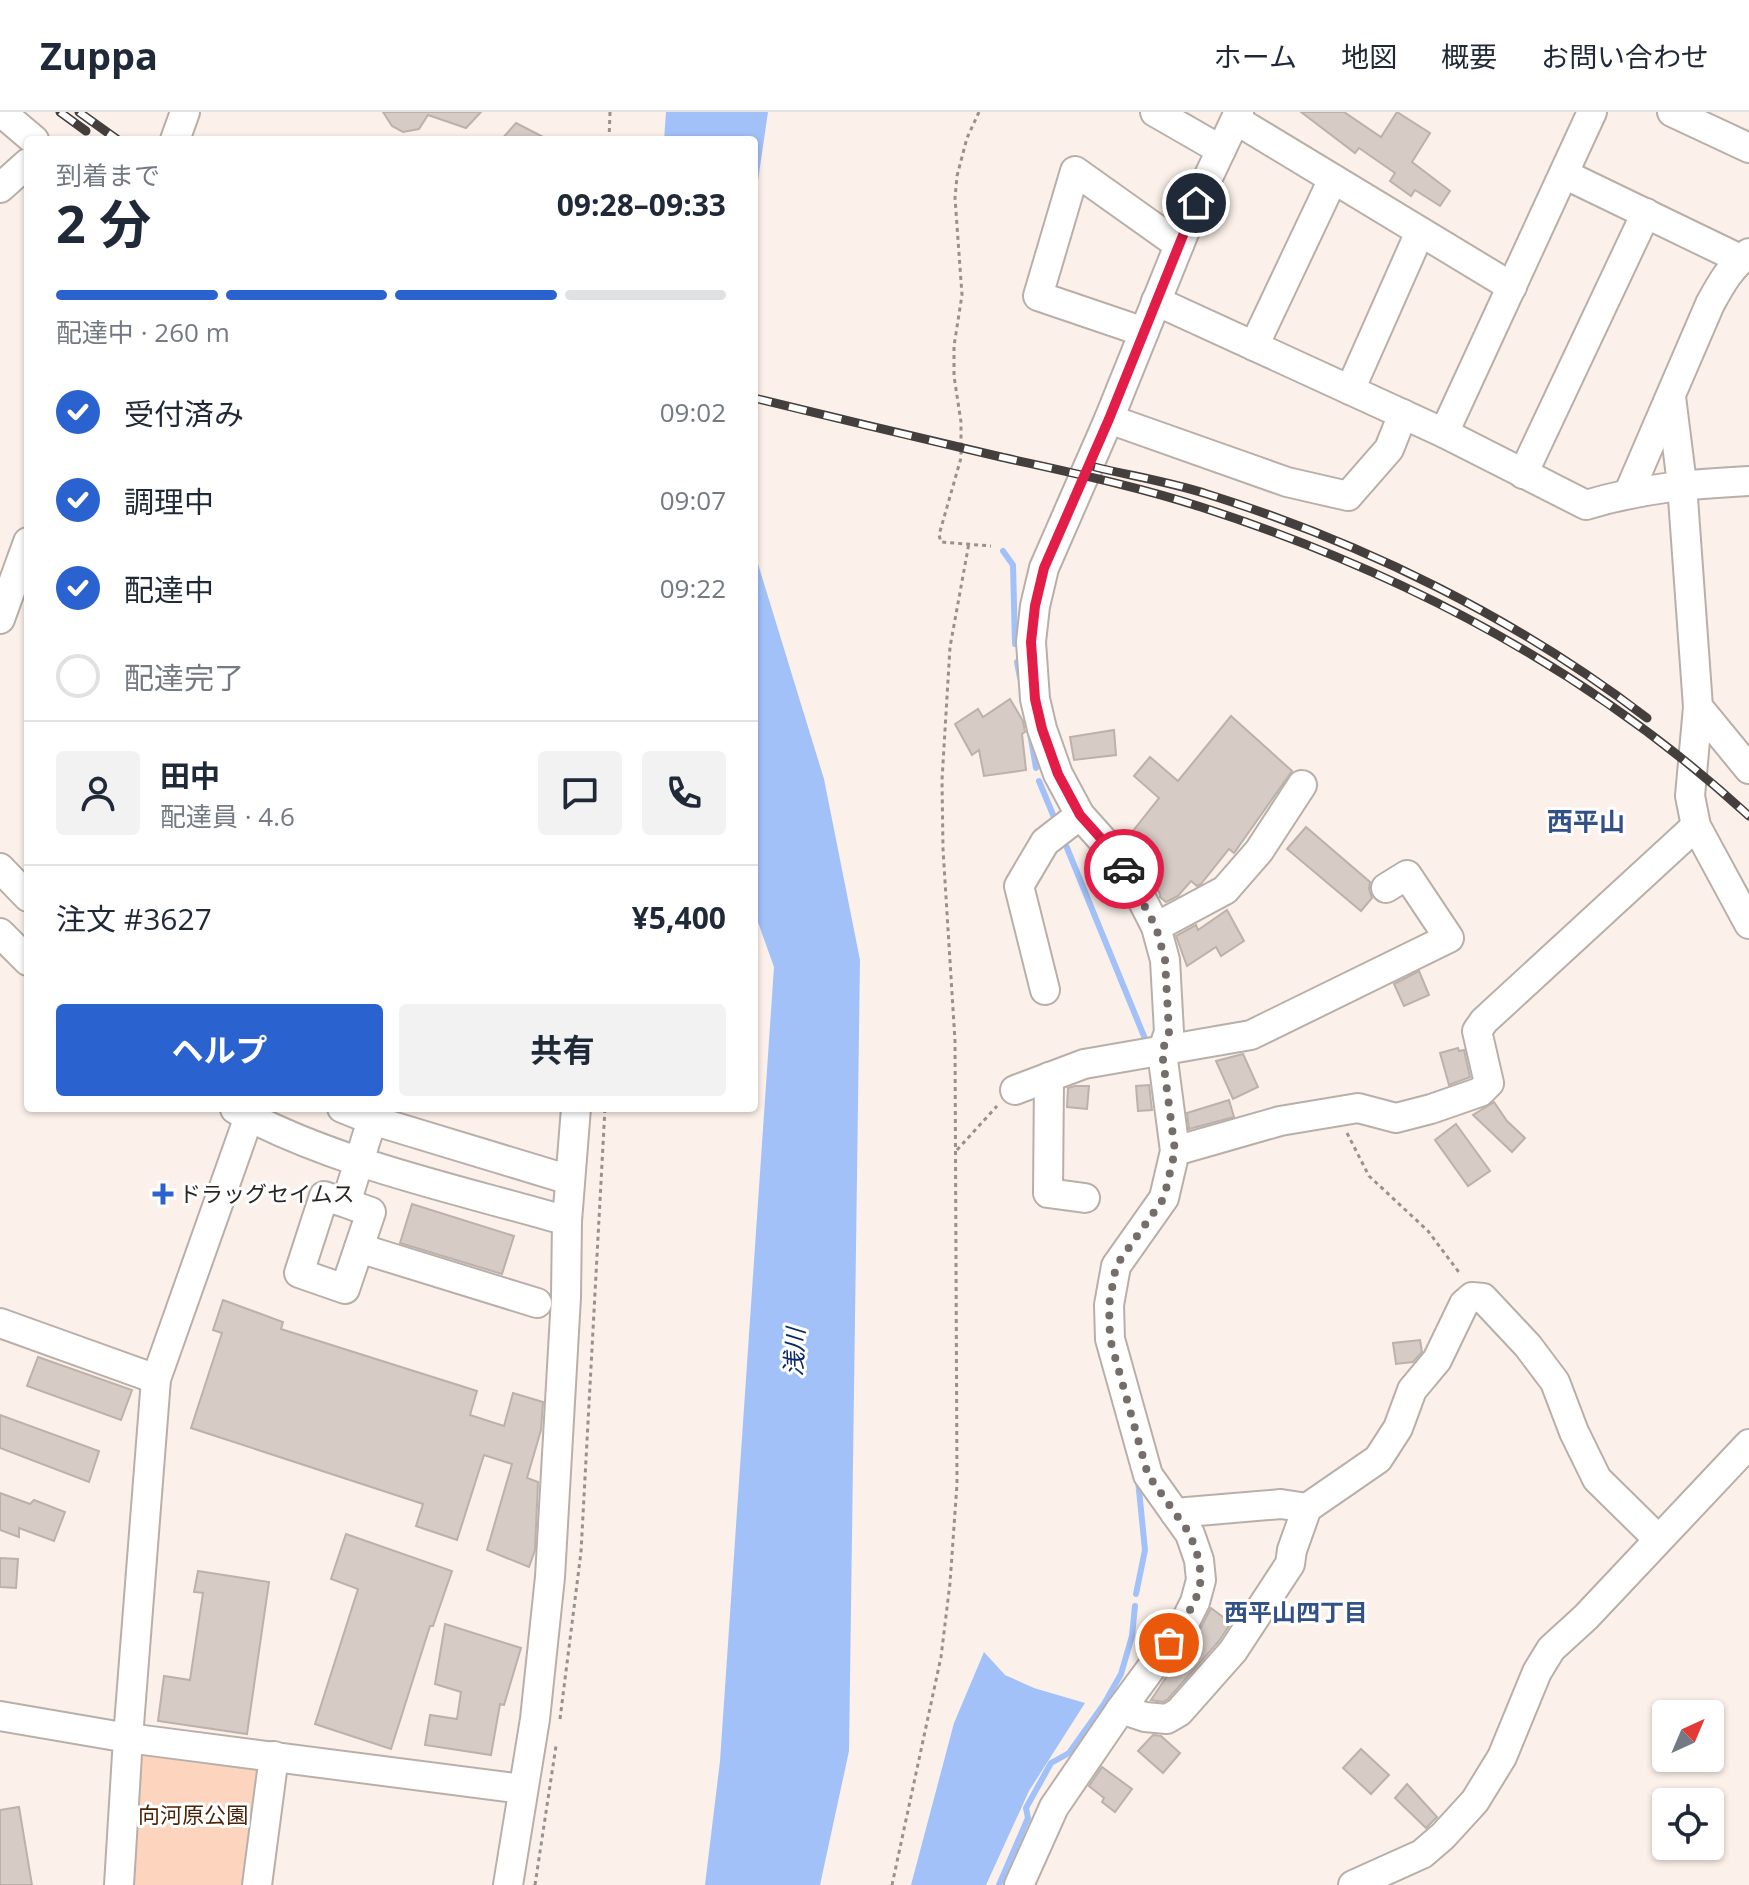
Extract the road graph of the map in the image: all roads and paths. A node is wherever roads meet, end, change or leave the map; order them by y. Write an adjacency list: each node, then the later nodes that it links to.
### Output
1 (1, 112): 9 (street)
2 (185, 112): 10 (street)
3 (610, 112): 11 (path)
4 (979, 112): 35 (path)
5 (1155, 112): 13 (street)
6 (1592, 112): 15 (street)
7 (1672, 112): 12 (street)
8 (1237, 116): 13 (street); 16 (street)
9 (29, 136)
10 (176, 136)
11 (609, 136)
12 (1749, 148)
13 (1221, 150): 20 (street)
14 (24, 167): 17 (street)
15 (1564, 174): 18 (street); 22 (street)
16 (1333, 179): 19 (street); 25 (street)
17 (0, 188)
18 (1646, 213): 21 (street); 31 (street)
19 (1420, 232): 22 (street); 26 (street)
20 (1179, 245): 23 (street); 24 (street)
21 (1745, 256): 27 (street)
22 (1512, 287): 30 (street)
23 (1156, 301): 24 (street); 25 (street)
24 (1144, 332): 29 (street)
25 (1254, 346): 26 (street)
26 (1350, 390): 28 (street)
27 (1671, 397): 33 (street); 34 (street)
28 (1403, 414): 29 (street); 30 (street)
29 (1109, 419): 42 (street)
30 (1444, 433): 31 (street)
31 (1523, 474): 34 (street)
32 (1749, 481): 33 (street)
33 (1682, 484): 34 (street); 39 (street)
34 (1629, 492)
35 (969, 543): 36 (path); 59 (path)
36 (991, 546)
37 (24, 554): 38 (street)
38 (9, 600)
39 (1698, 707): 40 (street); 43 (street)
40 (1749, 769)
41 (1302, 785): 46 (street)
42 (1080, 815): 46 (street); 49 (street)
43 (1696, 826): 45 (street); 53 (street)
44 (1386, 888): 50 (street)
45 (1749, 924)
46 (1156, 927): 50 (street)
47 (0, 933): 48 (street)
48 (24, 957)
49 (1045, 990)
50 (1162, 1052): 51 (street); 60 (street)
51 (1049, 1077): 52 (street); 63 (street)
52 (1015, 1090): 59 (path)
53 (1340, 1111): 60 (street); 67 (path)
54 (245, 1112): 70 (street)
55 (247, 1112): 61 (street)
56 (352, 1112): 58 (street)
57 (576, 1112): 62 (street)
58 (372, 1120): 61 (street); 62 (street)
59 (957, 1150): 83 (path)
60 (1175, 1151): 73 (street)
61 (360, 1161): 64 (street); 65 (street)
62 (570, 1180): 65 (street)
63 (1085, 1198)
64 (346, 1203): 66 (street); 66 (street)
65 (567, 1221): 79 (street)
66 (359, 1248): 68 (street)
67 (1472, 1297): 72 (street); 74 (street)
68 (537, 1303)
69 (0, 1323): 70 (street)
70 (156, 1379): 77 (street)
71 (1749, 1444): 74 (street)
72 (1307, 1508): 73 (street); 75 (street)
73 (1175, 1513): 75 (street)
74 (1658, 1539): 85 (street)
75 (1121, 1709): 84 (street)
76 (0, 1716): 77 (street)
77 (128, 1738): 78 (street); 80 (street)
78 (274, 1756): 79 (street); 81 (street)
79 (522, 1789): 82 (street)
80 (119, 1885)
81 (257, 1885)
82 (508, 1885)
83 (892, 1885)
84 (1019, 1885)
85 (1353, 1885)

